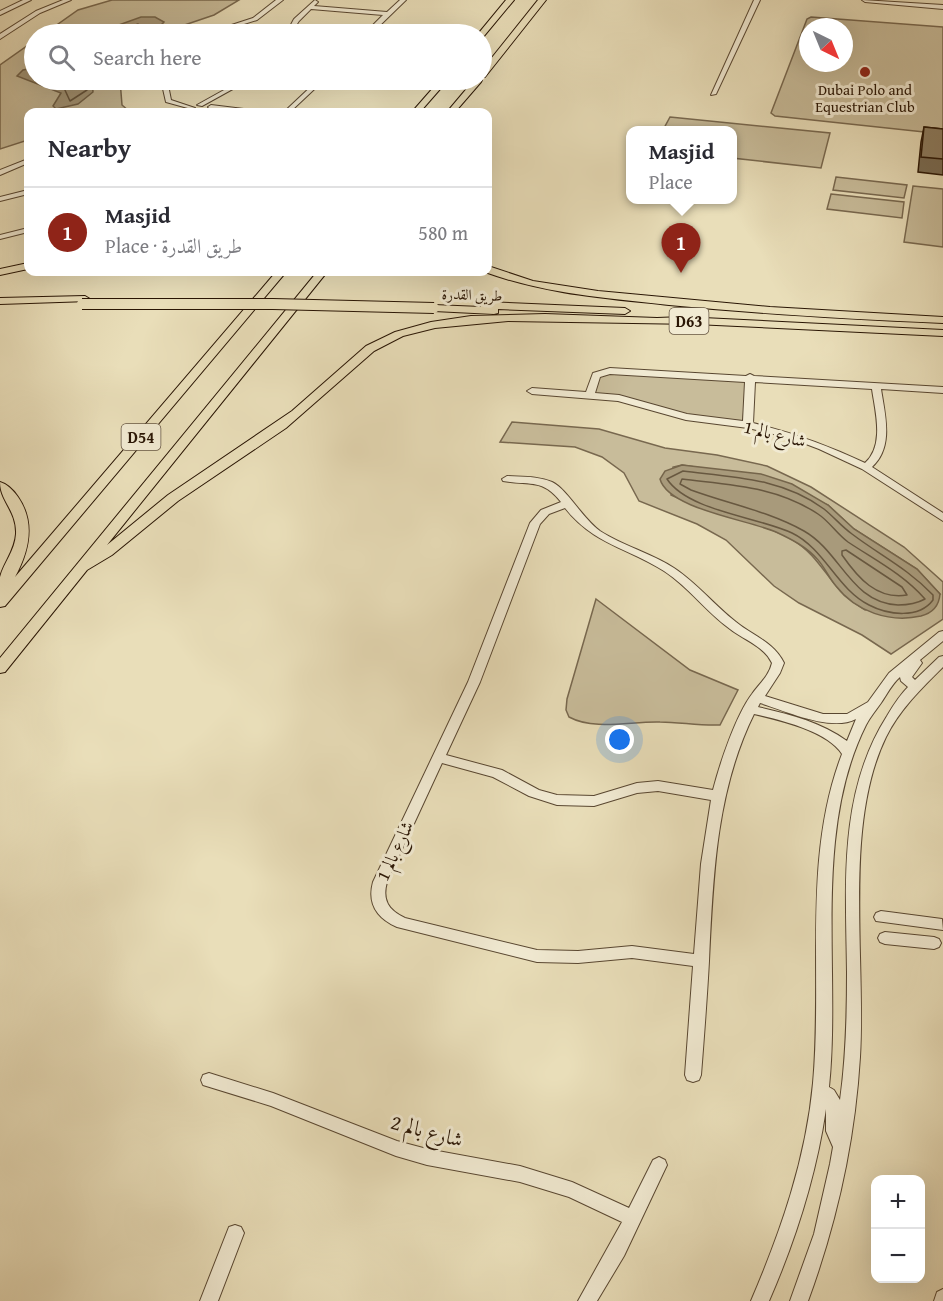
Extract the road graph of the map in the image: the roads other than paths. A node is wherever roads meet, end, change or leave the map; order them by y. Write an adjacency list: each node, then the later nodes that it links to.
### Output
1 (28, 0): 12 (street)
2 (68, 0): 18 (street)
3 (280, 0): 14 (street)
4 (319, 0): 11 (street)
5 (403, 0): 13 (street)
6 (510, 0): 17 (main road)
7 (542, 0): 19 (main road)
8 (757, 0): 25 (street)
9 (865, 0): 10 (street)
10 (938, 4)
11 (309, 7): 13 (street); 15 (street)
12 (0, 13)
13 (388, 14): 16 (street)
14 (239, 24)
15 (294, 24)
16 (378, 24)
17 (490, 24)
18 (0, 37)
19 (492, 62)
20 (166, 90): 26 (street)
21 (231, 90): 26 (street)
22 (310, 90): 27 (street)
23 (435, 90): 28 (main road)
24 (470, 90): 29 (main road)
25 (713, 94)
26 (203, 108)
27 (291, 108)
28 (420, 108)
29 (454, 108)
30 (24, 163): 31 (street)
31 (0, 173)
32 (24, 193): 33 (street)
33 (0, 199)
34 (24, 232): 35 (street)
35 (0, 237)
36 (24, 267): 38 (main road)
37 (492, 270): 45 (main road, طريق القدرة / D63)
38 (0, 272)
39 (278, 276): 62 (main road, D54)
40 (319, 276): 60 (main road, D54)
41 (0, 301): 42 (main road, طريق القدرة / D63)
42 (83, 301): 43 (main road, طريق القدرة / D63, bridge); 44 (main road, طريق القدرة / D63)
43 (434, 305): 46 (main road, طريق القدرة / D63); 47 (main road, طريق القدرة / D63)
44 (0, 306)
45 (943, 320)
46 (693, 321): 48 (main road, طريق القدرة / D63); 60 (main road)
47 (943, 326)
48 (943, 333)
49 (750, 377): 50 (street); 53 (street); 54 (street)
50 (876, 385): 51 (street); 55 (street)
51 (943, 390)
52 (532, 391): 53 (street, شارع بالم 1)
53 (590, 394): 54 (street, شارع بالم 1)
54 (748, 425): 55 (street, شارع بالم 1)
55 (866, 467): 59 (street, شارع بالم 1)
56 (507, 479): 58 (street)
57 (0, 486): 61 (main road)
58 (565, 504): 67 (street); 73 (street, شارع بالم 1)
59 (943, 518)
60 (83, 567): 65 (main road, D54)
61 (0, 588)
62 (0, 603)
63 (943, 636): 66 (street); 68 (street)
64 (943, 660): 66 (street)
65 (0, 668)
66 (915, 686): 83 (street)
67 (753, 703): 69 (street); 74 (street)
68 (871, 706): 70 (street); 72 (street)
69 (800, 717): 70 (street); 71 (street)
70 (828, 718): 71 (street)
71 (821, 731): 72 (street)
72 (847, 752): 82 (street)
73 (440, 758): 74 (street); 79 (street, شارع بالم 1)
74 (719, 796): 79 (street)
75 (881, 917): 76 (street)
76 (942, 925): 78 (street)
77 (885, 938): 78 (street)
78 (939, 948)
79 (702, 961): 80 (street)
80 (693, 1076)
81 (209, 1080): 85 (street, شارع بالم 2)
82 (820, 1090): 83 (street); 89 (street)
83 (842, 1146): 90 (street)
84 (659, 1165): 85 (street)
85 (634, 1219): 88 (street)
86 (235, 1233): 87 (street)
87 (209, 1301)
88 (587, 1301)
89 (760, 1301)
90 (799, 1301)

